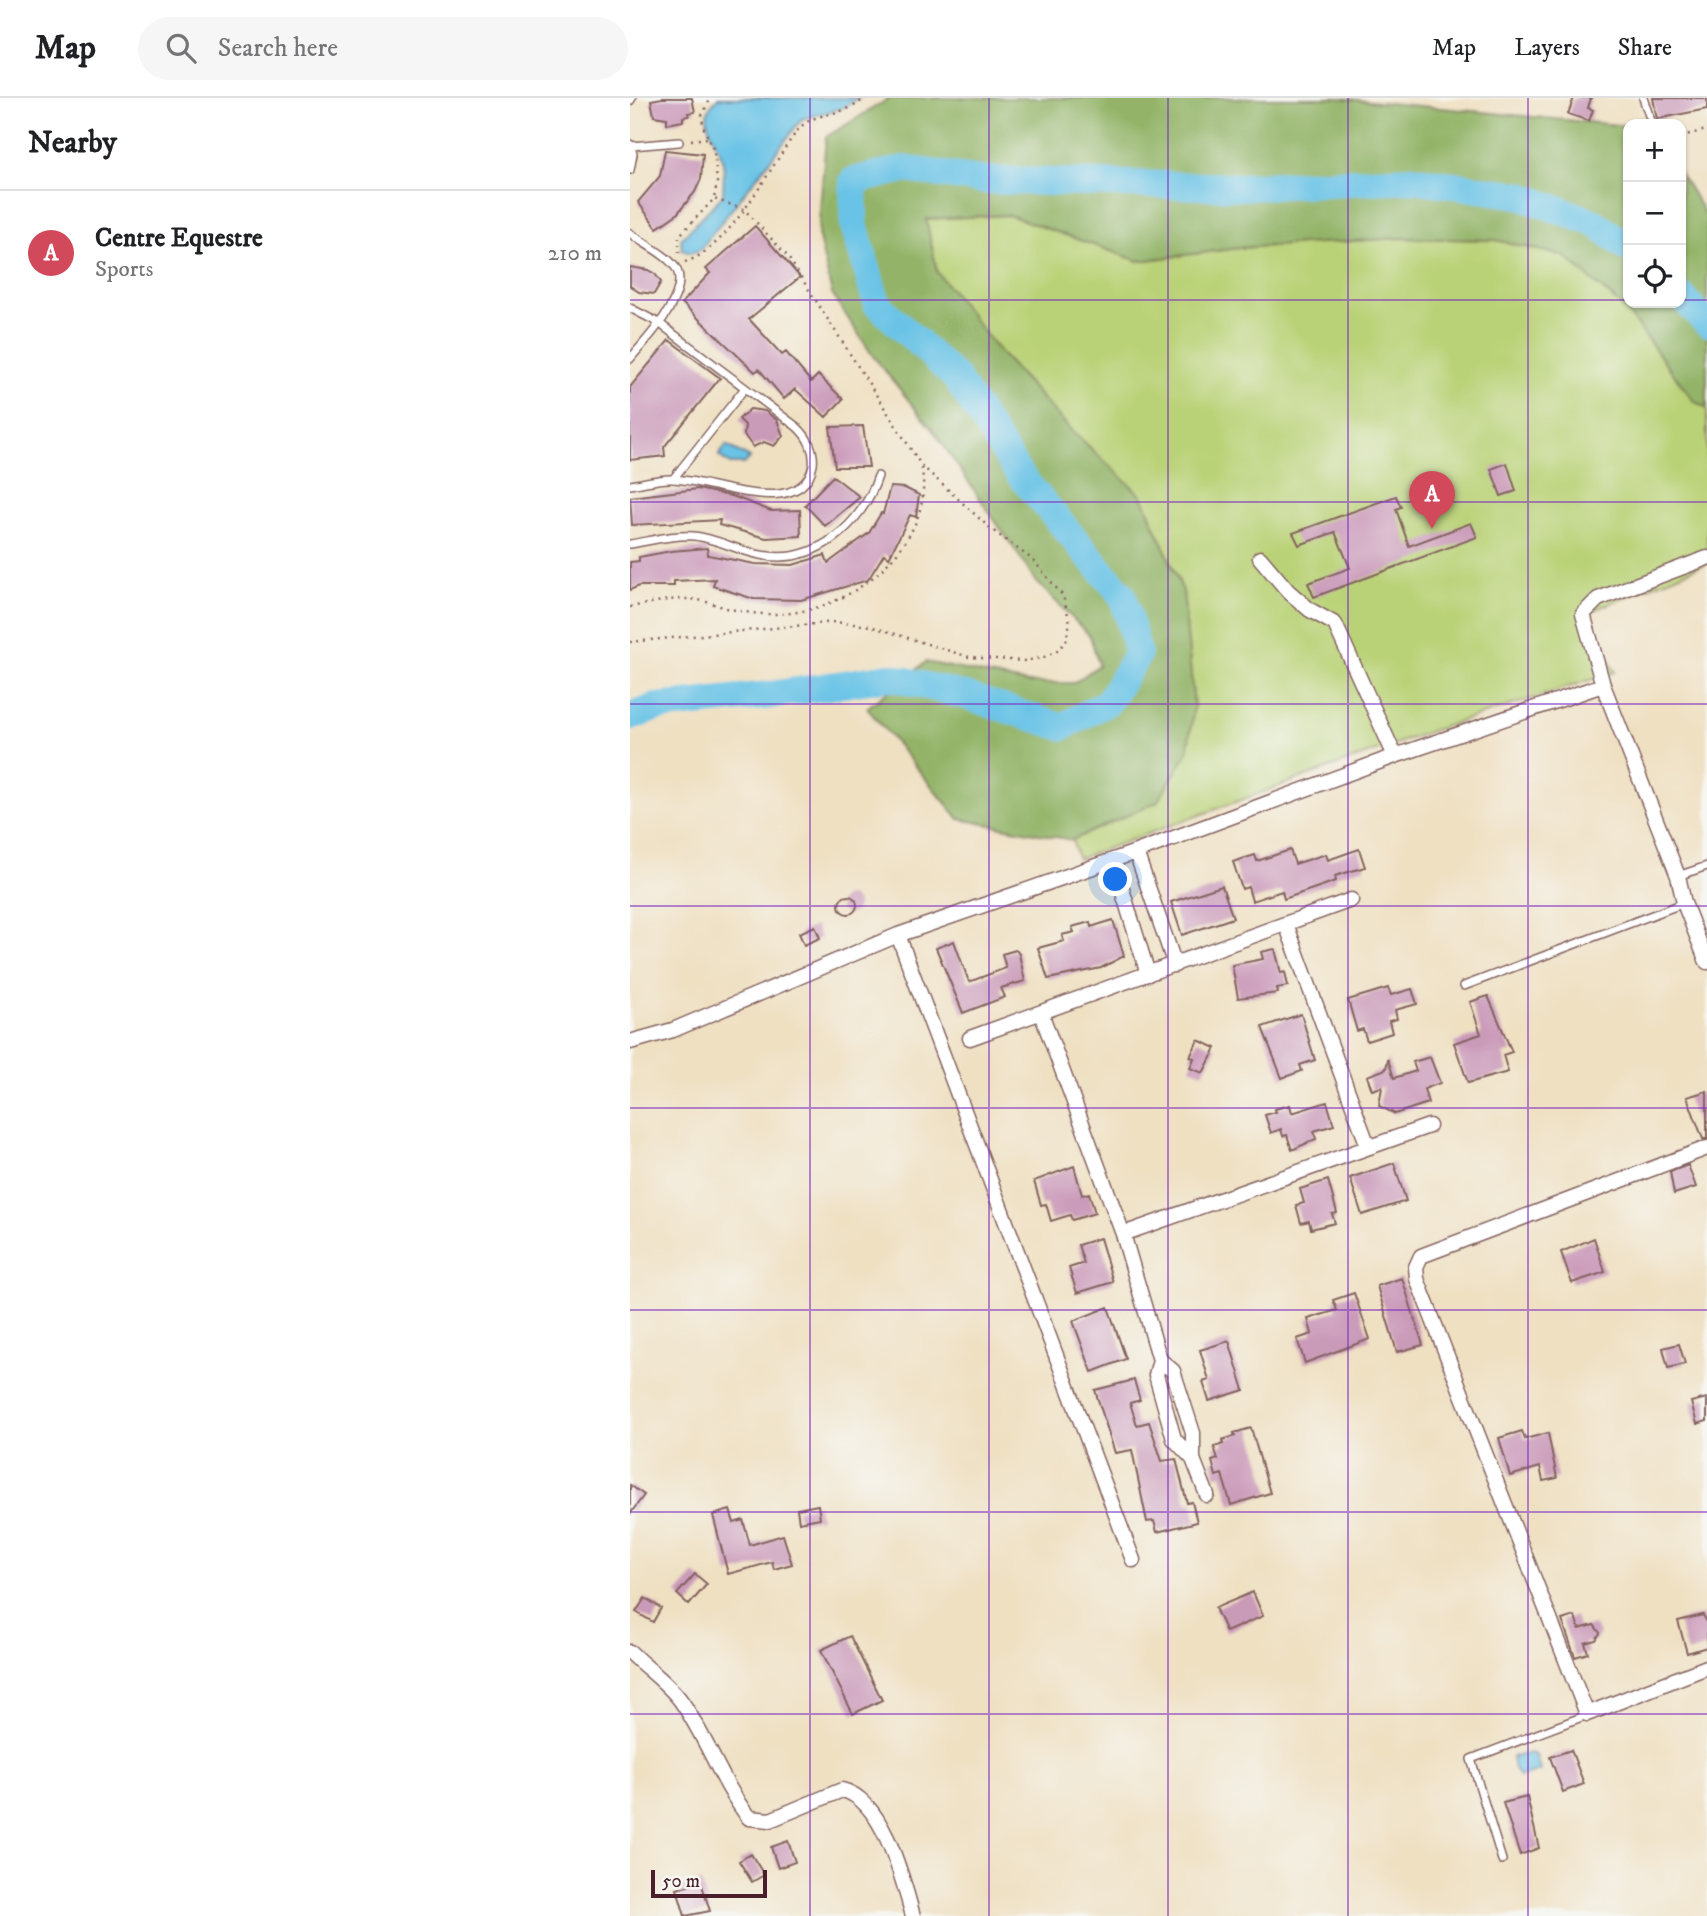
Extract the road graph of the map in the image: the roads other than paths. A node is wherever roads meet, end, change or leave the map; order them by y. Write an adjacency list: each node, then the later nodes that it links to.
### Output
1 (1643, 98): 2 (lane)
2 (1650, 119)
3 (679, 142): 4 (lane)
4 (631, 145): 5 (lane)
5 (630, 170)
6 (630, 233): 8 (lane)
7 (630, 309): 8 (lane)
8 (659, 323): 9 (lane); 10 (lane)
9 (630, 359)
10 (746, 387): 12 (lane); 12 (lane)
11 (878, 476): 14 (lane)
12 (673, 479): 13 (lane)
13 (630, 485)
14 (630, 544)
15 (1260, 558): 18 (street)
16 (1707, 558): 17 (street)
17 (1604, 685): 18 (street); 22 (street)
18 (1395, 755): 19 (street)
19 (1136, 852): 20 (street); 28 (street)
20 (1113, 860): 26 (street); 29 (street)
21 (1707, 866): 22 (lane)
22 (1678, 876): 24 (street)
23 (1351, 900): 25 (street)
24 (1684, 903): 27 (street); 30 (lane)
25 (1286, 924): 28 (street); 35 (street)
26 (898, 934): 33 (street); 39 (street)
27 (1707, 962)
28 (1175, 964): 29 (street)
29 (1148, 974): 31 (street)
30 (1464, 986)
31 (1041, 1013): 32 (street); 37 (street)
32 (970, 1038)
33 (630, 1042)
34 (1429, 1126): 35 (street)
35 (1368, 1146): 37 (street)
36 (1707, 1148): 42 (street)
37 (1123, 1234): 38 (street)
38 (1207, 1495)
39 (1133, 1560)
40 (630, 1652): 44 (street)
41 (1707, 1667): 42 (street)
42 (1587, 1714): 43 (lane)
43 (1502, 1860)
44 (913, 1916)

